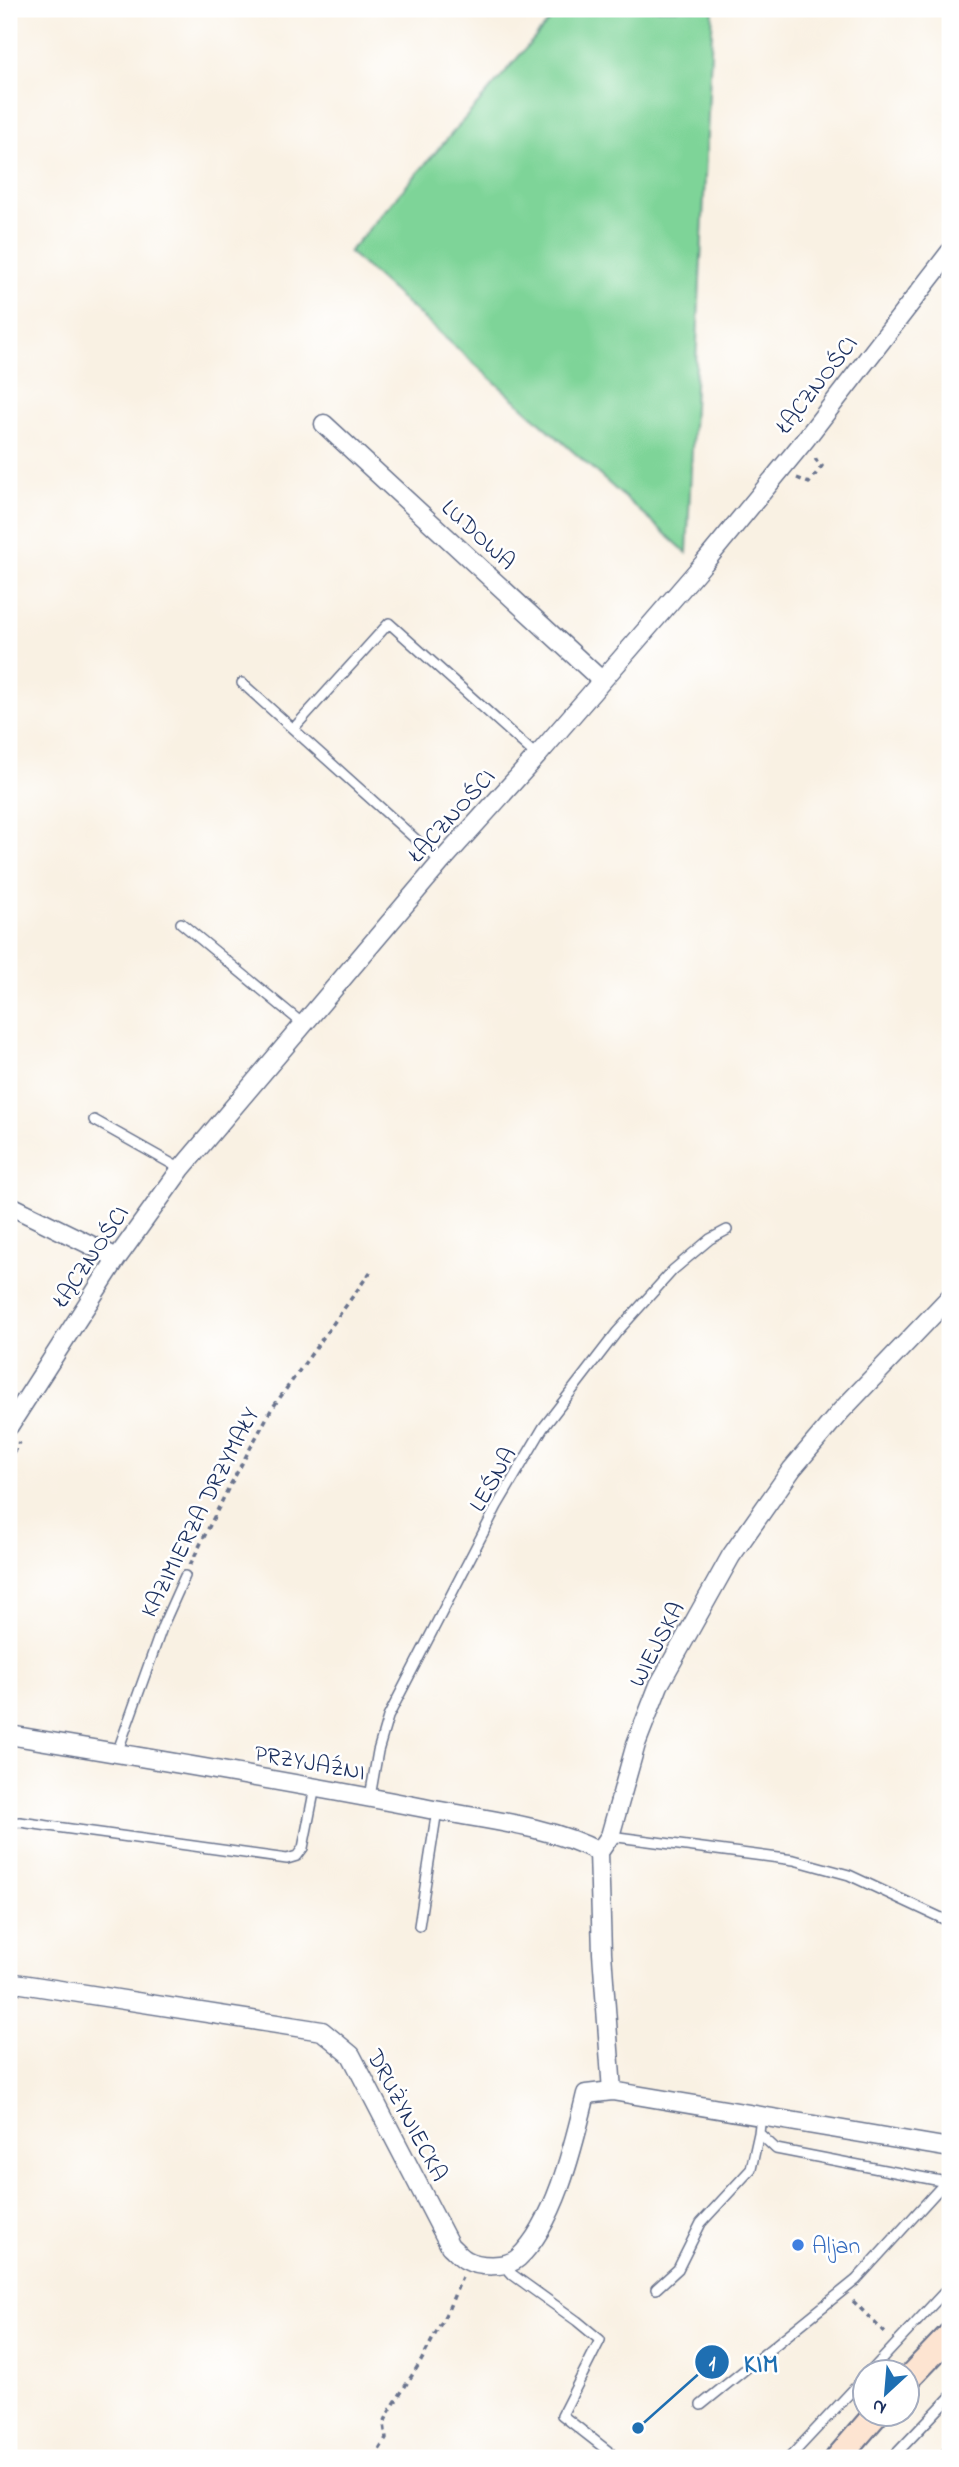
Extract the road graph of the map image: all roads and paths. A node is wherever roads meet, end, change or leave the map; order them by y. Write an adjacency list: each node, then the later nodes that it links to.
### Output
1 (950, 252): 3 (street, ŁĄCZNOŚCI)
2 (324, 424): 3 (street, LUDOWA)
3 (601, 680): 6 (street, ŁĄCZNOŚCI)
4 (242, 683): 5 (lane)
5 (293, 729): 6 (lane); 7 (lane)
6 (537, 756): 7 (street, ŁĄCZNOŚCI)
7 (441, 862): 9 (street, ŁĄCZNOŚCI)
8 (181, 923): 9 (lane)
9 (303, 1024): 11 (street, ŁĄCZNOŚCI)
10 (94, 1120): 11 (lane)
11 (181, 1169): 14 (street, ŁĄCZNOŚCI)
12 (9, 1205): 14 (street)
13 (727, 1230): 22 (lane, LEŚNA)
14 (117, 1258): 17 (street, ŁĄCZNOŚCI)
15 (371, 1271): 18 (path, KAZIMIERZA DRZYMAŁY)
16 (950, 1297): 25 (street, WIEJSKA)
17 (9, 1426)
18 (185, 1576): 20 (lane, KAZIMIERZA DRZYMAŁY)
19 (9, 1735): 20 (street, PRZYJAŹNI)
20 (117, 1753): 21 (street, PRZYJAŹNI)
21 (314, 1787): 22 (street, PRZYJAŹNI); 24 (lane)
22 (370, 1797): 23 (street, PRZYJAŹNI)
23 (437, 1810): 26 (street, PRZYJAŹNI); 28 (lane)
24 (9, 1823)
25 (610, 1836): 26 (street, WIEJSKA); 27 (lane)
26 (599, 1852): 30 (street)
27 (950, 1922)
28 (419, 1926)
29 (9, 1982): 34 (street, DRUŻYNIECKA)
30 (612, 2091): 31 (street); 35 (street)
31 (760, 2124): 32 (street); 33 (lane); 37 (lane)
32 (950, 2148)
33 (948, 2180): 38 (lane)
34 (467, 2261): 35 (street); 48 (path)
35 (504, 2265): 49 (lane)
36 (950, 2286): 40 (lane)
37 (656, 2289)
38 (843, 2291): 40 (path); 45 (lane)
39 (947, 2343): 42 (main road)
40 (896, 2344): 41 (lane)
41 (883, 2358)
42 (920, 2368)
43 (850, 2393): 50 (lane)
44 (950, 2397): 52 (lane)
45 (701, 2405)
46 (864, 2428): 51 (main road)
47 (950, 2449): 53 (lane)
48 (374, 2458)
49 (617, 2458)
50 (789, 2458)
51 (838, 2458)
52 (892, 2458)
53 (941, 2458)

